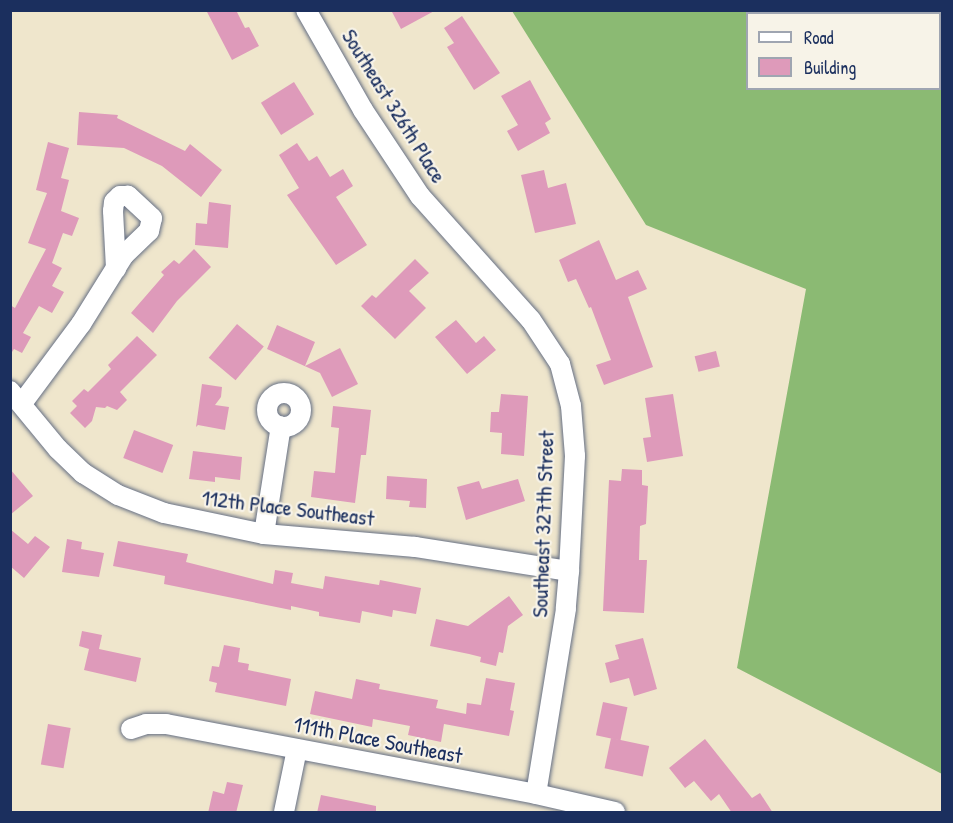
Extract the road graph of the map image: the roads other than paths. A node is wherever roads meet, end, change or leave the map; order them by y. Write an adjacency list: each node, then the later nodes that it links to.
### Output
1 (306, 10): 2 (street, Southeast 326th Place)
2 (445, 225): 7 (street, Southeast 327th Street)
3 (116, 269): 4 (street)
4 (17, 397): 6 (street, 112th Place Southeast)
5 (281, 426): 6 (street)
6 (264, 534): 7 (street, 112th Place Southeast)
7 (569, 571): 10 (street, Southeast 327th Street)
8 (131, 729): 9 (street, 111th Place Southeast)
9 (297, 749): 10 (street, 111th Place Southeast); 11 (street)
10 (536, 794): 12 (street, 111th Place Southeast)
11 (284, 813)
12 (615, 813)

